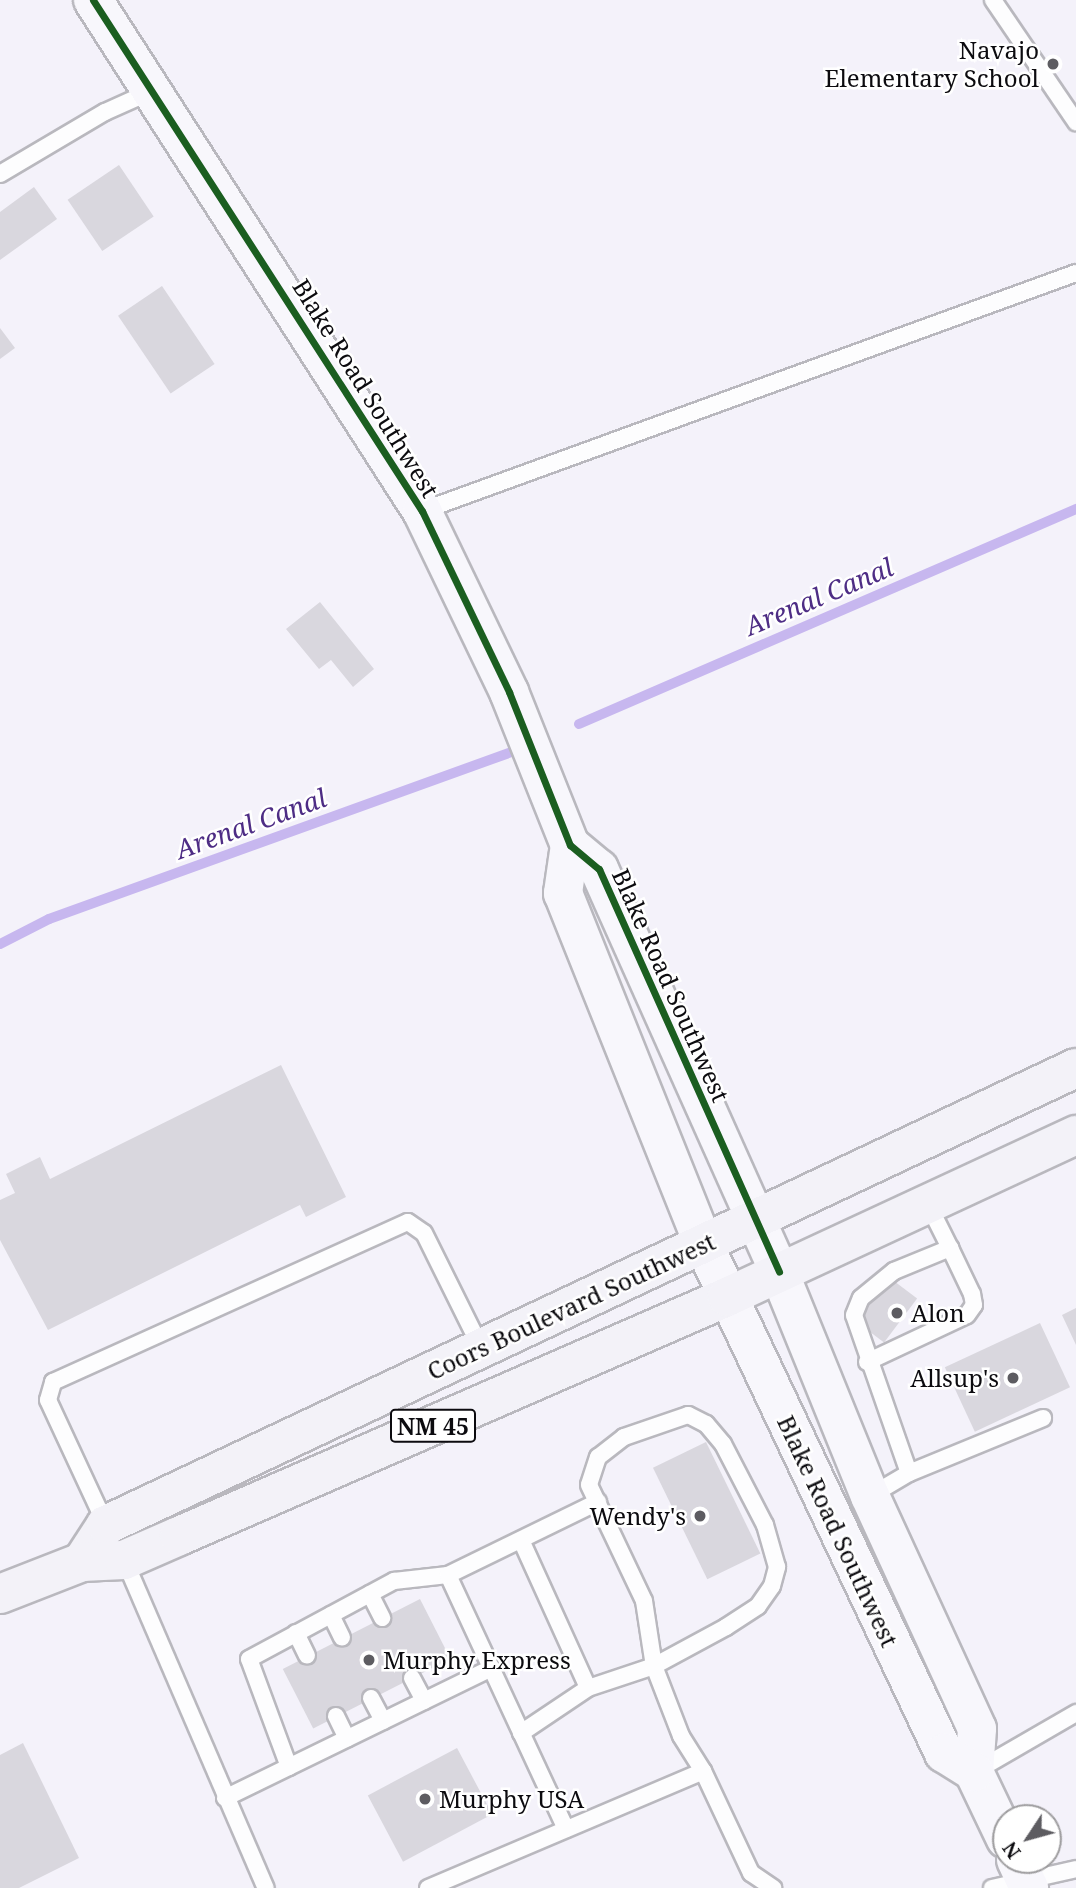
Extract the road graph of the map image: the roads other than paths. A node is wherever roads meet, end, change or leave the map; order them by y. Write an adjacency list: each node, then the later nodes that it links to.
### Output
1 (93, 0): 3 (street, Blake Road Southwest)
2 (993, 0): 4 (lane)
3 (152, 91): 5 (lane); 7 (street, Blake Road Southwest)
4 (1076, 122)
5 (0, 174)
6 (1076, 273): 7 (lane)
7 (422, 510): 8 (street, Blake Road Southwest)
8 (570, 845): 12 (street, Blake Road Southwest); 13 (street, Blake Road Southwest)
9 (1076, 1068): 12 (main road, Coors Boulevard Southwest)
10 (1076, 1135): 11 (main road, Coors Boulevard Southwest / NM 45)
11 (926, 1201): 14 (lane); 15 (main road, Coors Boulevard Southwest / NM 45)
12 (754, 1219): 13 (main road, Coors Boulevard Southwest); 15 (street, Blake Road Southwest)
13 (703, 1243): 16 (street, Blake Road Southwest); 17 (main road, Coors Boulevard Southwest)
14 (950, 1248): 18 (lane); 18 (lane)
15 (779, 1272): 16 (main road, Coors Boulevard Southwest / NM 45); 21 (street, Blake Road Southwest)
16 (727, 1297): 25 (main road, Coors Boulevard Southwest / NM 45); 48 (street, Blake Road Southwest)
17 (481, 1349): 23 (main road, Coors Boulevard Southwest); 23 (lane)
18 (867, 1362): 20 (lane)
19 (1043, 1418): 20 (lane)
20 (909, 1473): 21 (lane)
21 (870, 1496): 48 (street, Blake Road Southwest)
22 (598, 1502): 24 (lane); 35 (lane); 35 (lane)
23 (106, 1525): 25 (lane); 26 (main road)
24 (521, 1540): 27 (lane); 38 (lane)
25 (124, 1559): 26 (main road, Coors Boulevard Southwest / NM 45); 49 (lane)
26 (82, 1562): 28 (main road, Coors Boulevard Southwest / NM 45)
27 (448, 1575): 29 (lane); 36 (lane)
28 (0, 1594)
29 (370, 1594): 30 (lane); 31 (lane)
30 (331, 1615): 32 (lane); 33 (lane)
31 (382, 1618)
32 (296, 1633): 34 (lane); 46 (lane)
33 (342, 1638)
34 (307, 1656)
35 (654, 1667): 38 (lane); 47 (lane)
36 (491, 1668): 40 (lane); 44 (lane)
37 (412, 1678): 40 (lane)
38 (588, 1688): 44 (lane)
39 (371, 1698): 43 (lane)
40 (424, 1701): 43 (lane)
41 (1076, 1713): 48 (lane)
42 (336, 1716): 45 (lane)
43 (383, 1721): 45 (lane)
44 (521, 1732): 51 (lane)
45 (347, 1739): 46 (lane)
46 (289, 1767): 49 (lane)
47 (703, 1771): 51 (lane); 56 (lane)
48 (974, 1772): 50 (street, Blake Road Southwest)
49 (225, 1798): 54 (lane)
50 (992, 1810)
51 (566, 1829): 55 (lane)
52 (1076, 1869): 53 (lane)
53 (1016, 1880)
54 (265, 1888)
55 (428, 1888)
56 (773, 1888)

